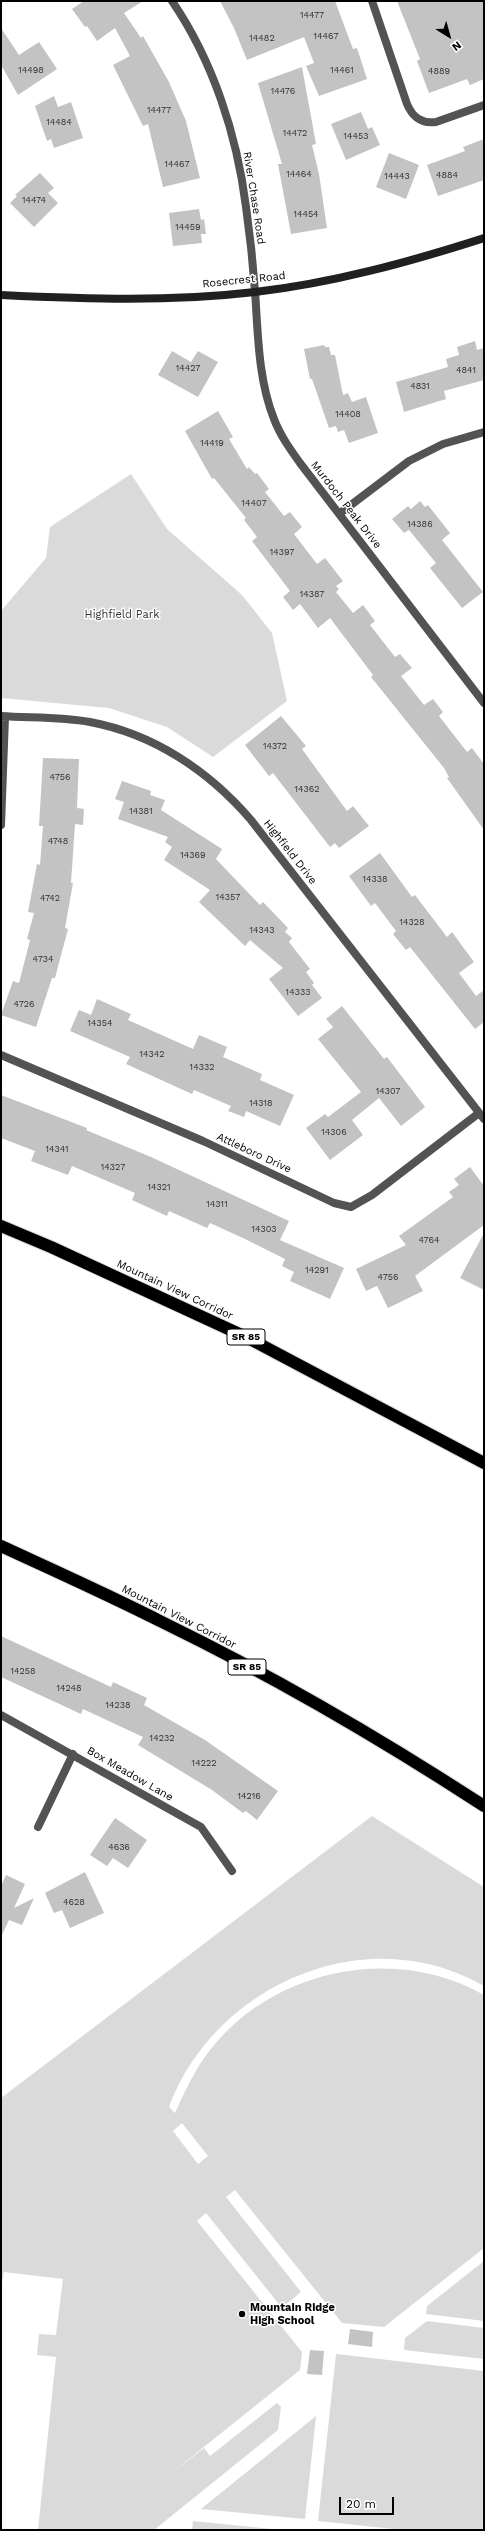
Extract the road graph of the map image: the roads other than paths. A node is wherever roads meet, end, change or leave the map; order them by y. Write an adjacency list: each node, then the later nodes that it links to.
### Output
1 (172, 1): 5 (street, River Chase Road)
2 (372, 1): 3 (street)
3 (484, 106)
4 (484, 238): 5 (main road, Rosecrest Road)
5 (255, 292): 6 (main road, Rosecrest Road); 8 (street, Murdoch Peak Drive)
6 (1, 295)
7 (484, 432): 8 (street)
8 (339, 514): 9 (street, Murdoch Peak Drive)
9 (484, 703)
10 (3, 716): 11 (street); 13 (street, Highfield Drive)
11 (1, 825)
12 (1, 1055): 13 (street, Attleboro Drive)
13 (482, 1116)
14 (1, 1226): 15 (highway, Mountain View Corridor / SR 85)
15 (484, 1463)
16 (1, 1546): 19 (highway, Mountain View Corridor / SR 85)
17 (1, 1715): 18 (street, Box Meadow Lane)
18 (73, 1754): 20 (street); 21 (street, Box Meadow Lane)
19 (484, 1806)
20 (38, 1827)
21 (232, 1871)

